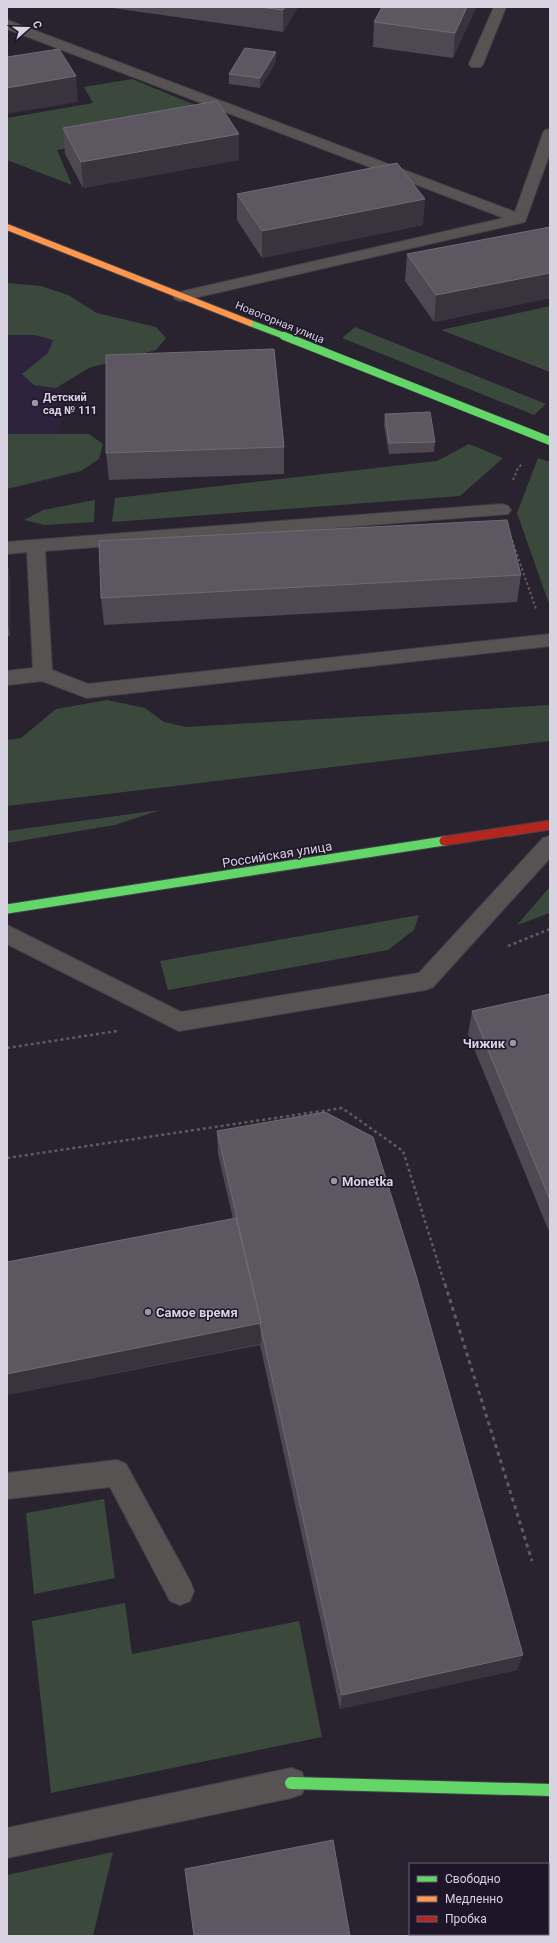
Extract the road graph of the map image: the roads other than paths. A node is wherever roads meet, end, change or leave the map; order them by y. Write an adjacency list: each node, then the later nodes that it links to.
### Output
1 (500, 7): 3 (lane)
2 (7, 24): 5 (lane)
3 (476, 64)
4 (550, 133): 5 (lane)
5 (520, 219): 7 (lane)
6 (7, 228): 7 (street, Новогорная улица)
7 (181, 296): 8 (street, Новогорная улица)
8 (547, 440)
9 (502, 510): 10 (lane)
10 (36, 546): 11 (lane); 13 (lane)
11 (7, 548)
12 (550, 640): 13 (lane)
13 (43, 674): 14 (lane)
14 (7, 678)
15 (550, 825): 17 (street, Российская улица)
16 (550, 844): 18 (lane)
17 (7, 909)
18 (7, 934)
19 (7, 1486): 20 (lane)
20 (180, 1591)
21 (291, 1783): 22 (street); 23 (lane)
22 (550, 1790)
23 (7, 1843)

